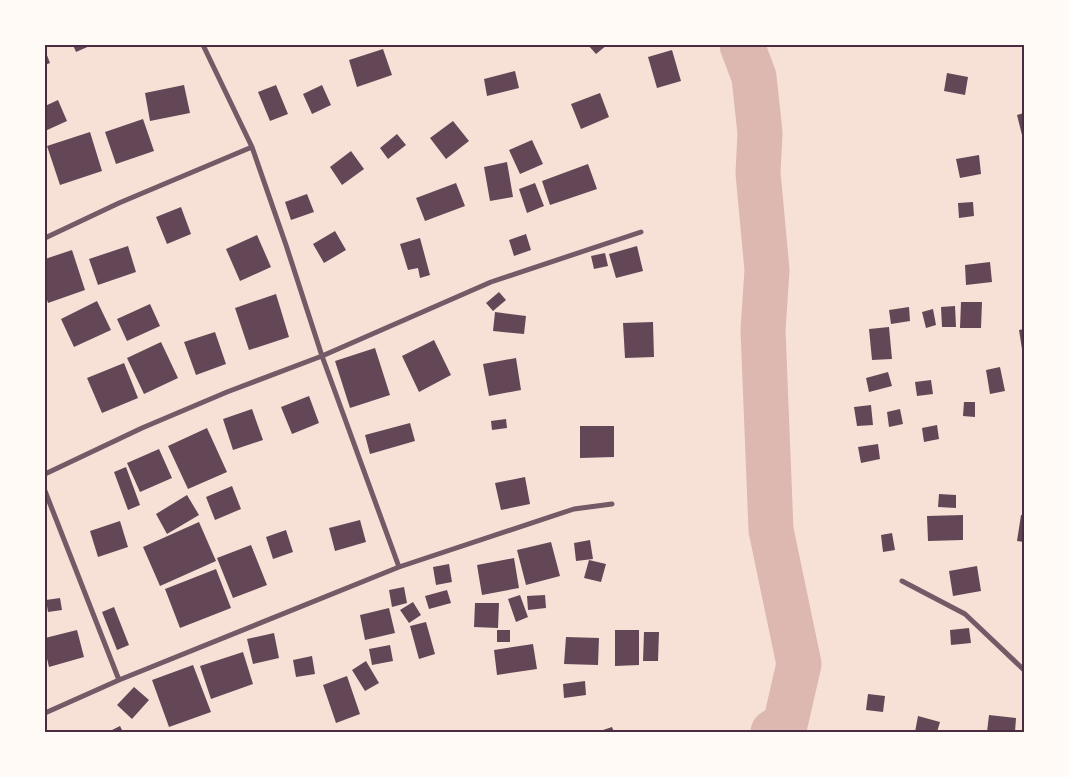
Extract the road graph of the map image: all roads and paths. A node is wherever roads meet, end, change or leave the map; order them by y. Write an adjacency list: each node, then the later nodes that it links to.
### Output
1 (203, 45): 2 (street)
2 (252, 147): 4 (street); 5 (street)
3 (640, 232): 5 (street)
4 (45, 238)
5 (322, 356): 6 (street); 9 (street)
6 (45, 474)
7 (45, 491): 12 (street)
8 (612, 504): 9 (street)
9 (399, 567): 12 (street)
10 (902, 581): 11 (street)
11 (1024, 670)
12 (119, 680): 13 (street)
13 (45, 713)

